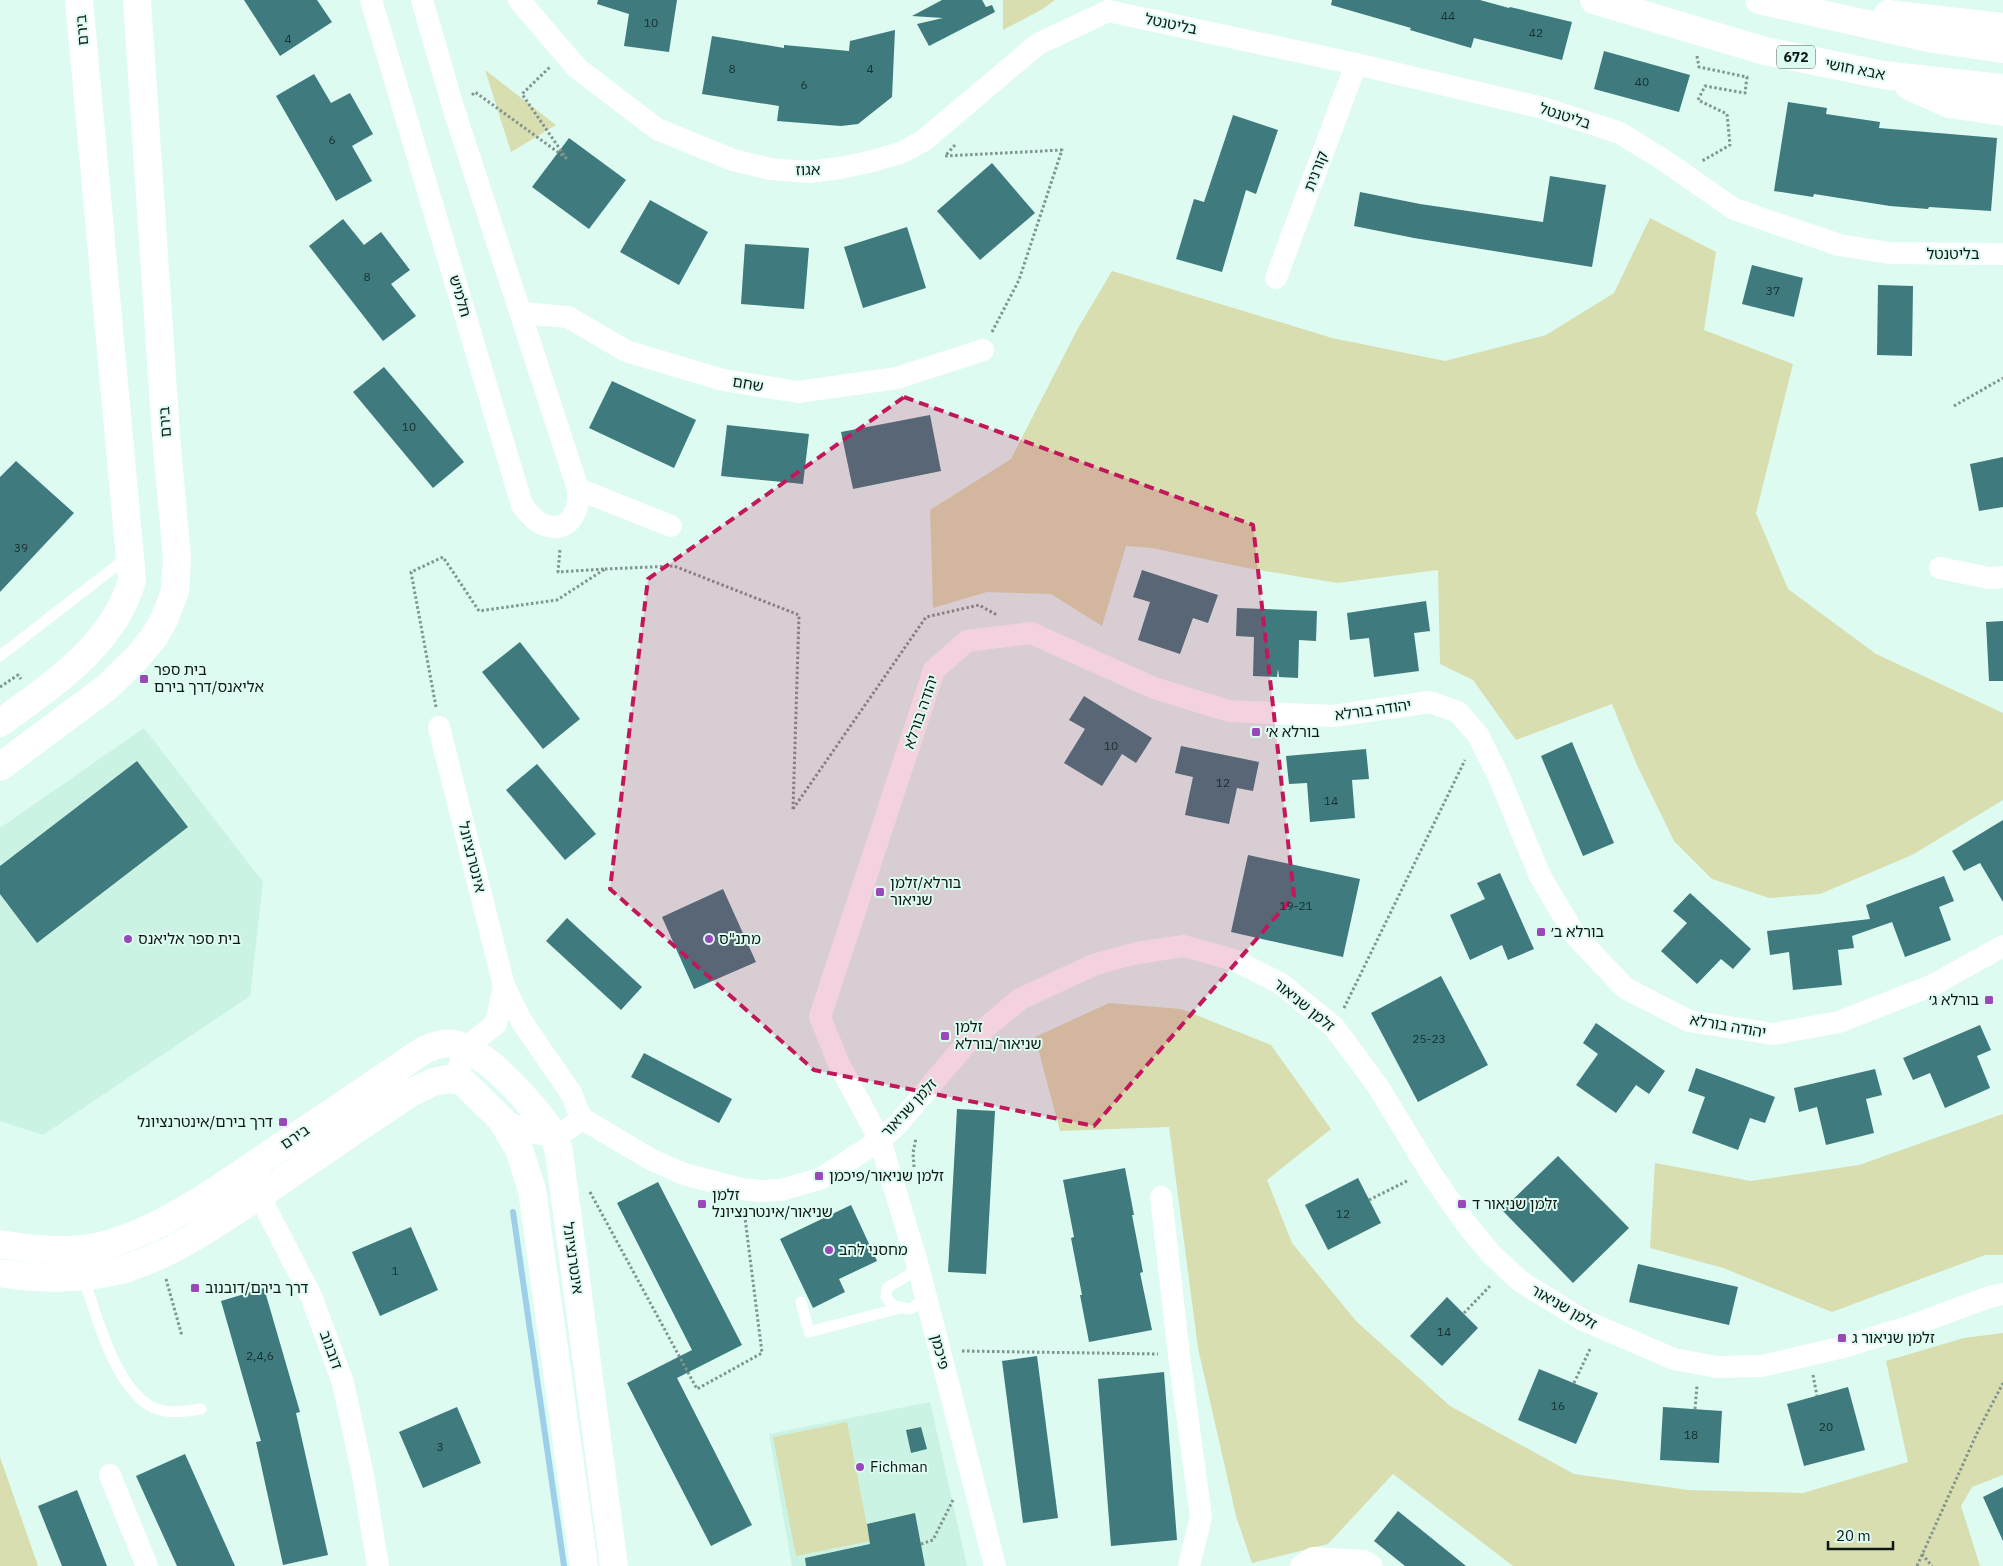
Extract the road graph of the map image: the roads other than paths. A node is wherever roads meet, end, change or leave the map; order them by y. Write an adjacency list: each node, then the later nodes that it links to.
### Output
1 (79, 0): 22 (street, בירם)
2 (136, 0): 28 (street, בירם)
3 (371, 0): 20 (street, חלמיש)
4 (422, 0): 18 (street)
5 (520, 0): 9 (street, אגוז)
6 (1594, 0): 13 (street, אבא חושי / 672)
7 (1759, 0): 11 (street)
8 (1764, 0): 10 (street)
9 (1108, 5): 12 (street, בליטנטל)
10 (2003, 27)
11 (2003, 48)
12 (1356, 64): 16 (street, בליטנטל); 17 (street, קורנית)
13 (1883, 75): 14 (street, אבא חושי / 672); 15 (street)
14 (2003, 88)
15 (2003, 112)
16 (2003, 254)
17 (1276, 278)
18 (521, 313): 19 (street, שחם); 20 (street)
19 (983, 350)
20 (578, 489): 21 (street)
21 (671, 526)
22 (131, 555): 25 (lane); 26 (street, בירם)
23 (1940, 568): 24 (street)
24 (2003, 577)
25 (0, 656)
26 (0, 723)
27 (439, 728): 30 (street, אינטרנציונל)
28 (0, 767)
29 (2003, 946): 38 (street, יהודה בורלא)
30 (504, 986): 31 (street, אינטרנציונל); 32 (street, אינטרנציונל)
31 (522, 1022): 32 (street); 35 (street, אינטרנציונל)
32 (496, 1024): 33 (street)
33 (466, 1048): 34 (street); 37 (street, בירם); 39 (street, בירם)
34 (462, 1081): 36 (street, אינטרנציונל); 40 (street, בירם)
35 (581, 1118): 37 (street); 38 (street, זלמן שניאור)
36 (501, 1119): 37 (street); 54 (street, אינטרנציונל)
37 (554, 1136): 55 (street, אינטרנציונל)
38 (880, 1140): 43 (street, פיכמן); 47 (street, זלמן שניאור)
39 (275, 1150): 40 (street); 42 (street, בירם)
40 (259, 1195): 45 (street, בירם); 53 (street, דובנוב)
41 (1161, 1197): 57 (street)
42 (0, 1244)
43 (918, 1266): 46 (street, פיכמן); 49 (lane)
44 (0, 1273): 45 (street, בירם)
45 (83, 1277): 50 (lane)
46 (924, 1290): 49 (lane); 56 (street, פיכמן)
47 (2003, 1294)
48 (801, 1302): 49 (lane)
49 (900, 1308)
50 (201, 1409)
51 (110, 1475): 52 (street)
52 (147, 1566)
53 (378, 1566)
54 (584, 1566)
55 (614, 1566)
56 (995, 1566)
57 (1189, 1566)
58 (1301, 1566): 59 (street)
59 (1372, 1566)

